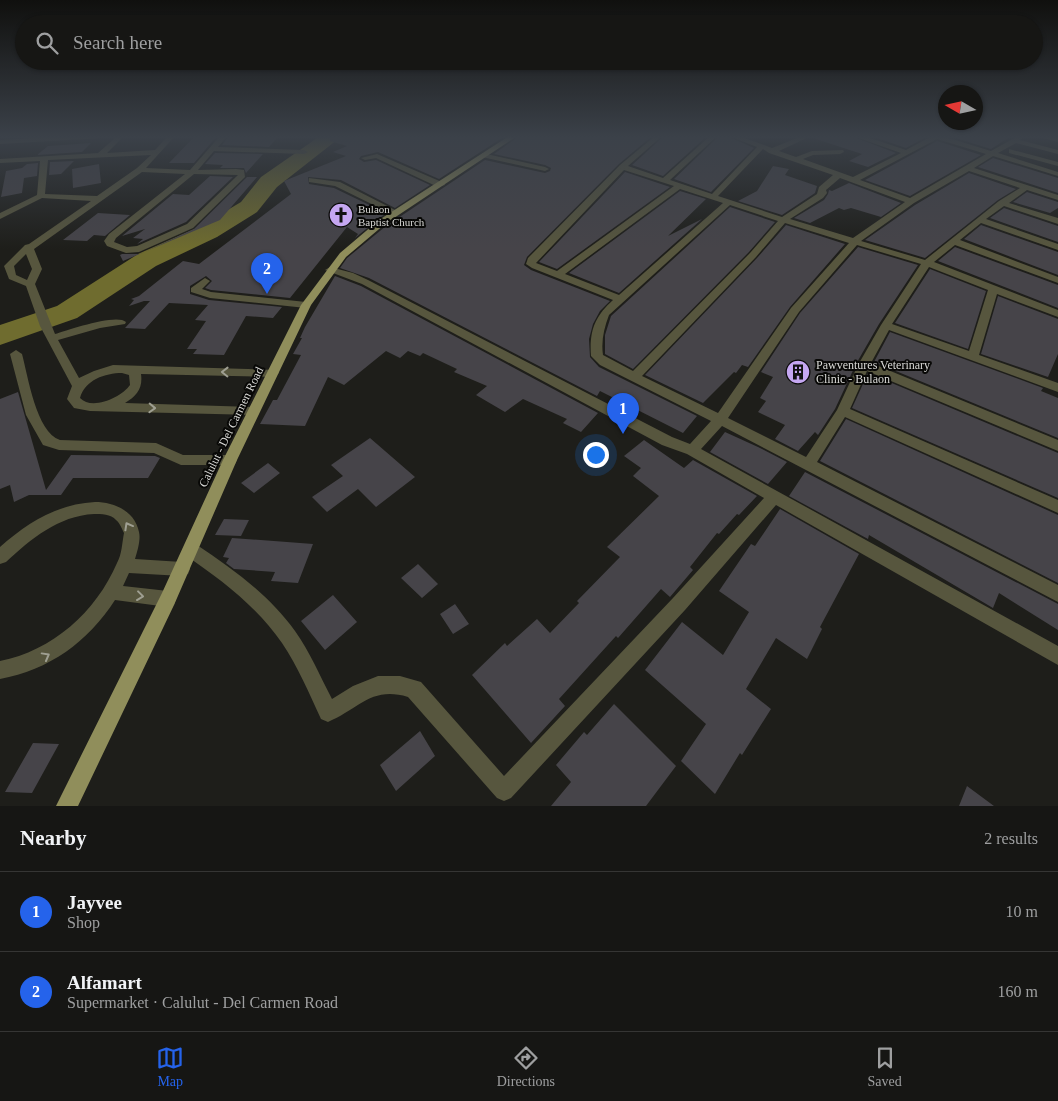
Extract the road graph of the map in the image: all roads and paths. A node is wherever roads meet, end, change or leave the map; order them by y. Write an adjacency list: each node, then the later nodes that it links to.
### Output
1 (43, 174): 22 (street)
2 (135, 174): 25 (street)
3 (190, 174): 4 (street)
4 (242, 174)
5 (416, 174): 19 (street)
6 (458, 174): 19 (main road, Calulut - Del Carmen Road)
7 (616, 174): 40 (street)
8 (645, 174): 17 (street)
9 (673, 174): 17 (street)
10 (735, 174): 23 (street)
11 (834, 174): 15 (street)
12 (866, 174): 18 (street)
13 (958, 174): 26 (street)
14 (985, 174): 21 (street)
15 (838, 175): 18 (street); 31 (street)
16 (312, 180): 29 (street)
17 (666, 180): 20 (street)
18 (854, 180): 26 (street)
19 (441, 185): 29 (main road, Calulut - Del Carmen Road)
20 (680, 186): 23 (street); 40 (street)
21 (1026, 187): 24 (street); 28 (street)
22 (41, 196): 25 (street); 30 (street)
23 (713, 197): 27 (street)
24 (1058, 198)
25 (99, 199): 36 (street)
26 (911, 200): 35 (street)
27 (729, 202): 31 (street); 45 (street)
28 (1002, 203): 32 (street); 33 (street)
29 (397, 213): 39 (main road, Calulut - Del Carmen Road)
30 (0, 216)
31 (783, 220): 35 (street); 56 (street)
32 (980, 220): 34 (street); 37 (street)
33 (1058, 221)
34 (954, 241): 38 (street); 41 (street)
35 (855, 242): 38 (street); 62 (street)
36 (28, 247): 43 (street); 43 (street)
37 (1058, 247)
38 (928, 263): 44 (street); 49 (street)
39 (330, 270): 46 (main road, Calulut - Del Carmen Road); 64 (street)
40 (558, 275): 45 (street)
41 (1058, 280)
42 (205, 281): 46 (street)
43 (30, 284): 50 (street)
44 (994, 289): 47 (street); 52 (street)
45 (620, 299): 56 (street)
46 (306, 305): 55 (main road, Calulut - Del Carmen Road)
47 (1058, 314)
48 (121, 322): 50 (street)
49 (886, 325): 52 (street); 53 (street)
50 (52, 338): 57 (street)
51 (16, 354): 65 (street)
52 (973, 356): 58 (street)
53 (864, 366): 60 (street); 63 (street)
54 (130, 370): 55 (street, one-way to 54); 57 (street); 59 (street)
55 (273, 373): 61 (main road, Calulut - Del Carmen Road)
56 (635, 376): 62 (street)
57 (78, 387): 59 (street)
58 (1058, 388)
59 (103, 407): 61 (street, one-way to 61)
60 (843, 411): 66 (street); 68 (street)
61 (253, 412): 65 (main road, Calulut - Del Carmen Road)
62 (720, 420): 64 (street); 66 (street)
63 (1058, 446)
64 (692, 450): 67 (street)
65 (230, 460): 69 (main road, Calulut - Del Carmen Road)
66 (808, 465): 74 (street)
67 (775, 496): 69 (street); 76 (street)
68 (1058, 507)
69 (191, 550): 72 (main road, Calulut - Del Carmen Road)
70 (0, 557): 71 (street, one-way to 70)
71 (125, 566): 72 (street); 73 (street)
72 (182, 569): 75 (main road, Calulut - Del Carmen Road)
73 (111, 592): 75 (street, one-way to 75); 77 (street, one-way to 73)
74 (1058, 594)
75 (168, 599): 78 (main road, Calulut - Del Carmen Road)
76 (1058, 656)
77 (0, 670)
78 (67, 806)

